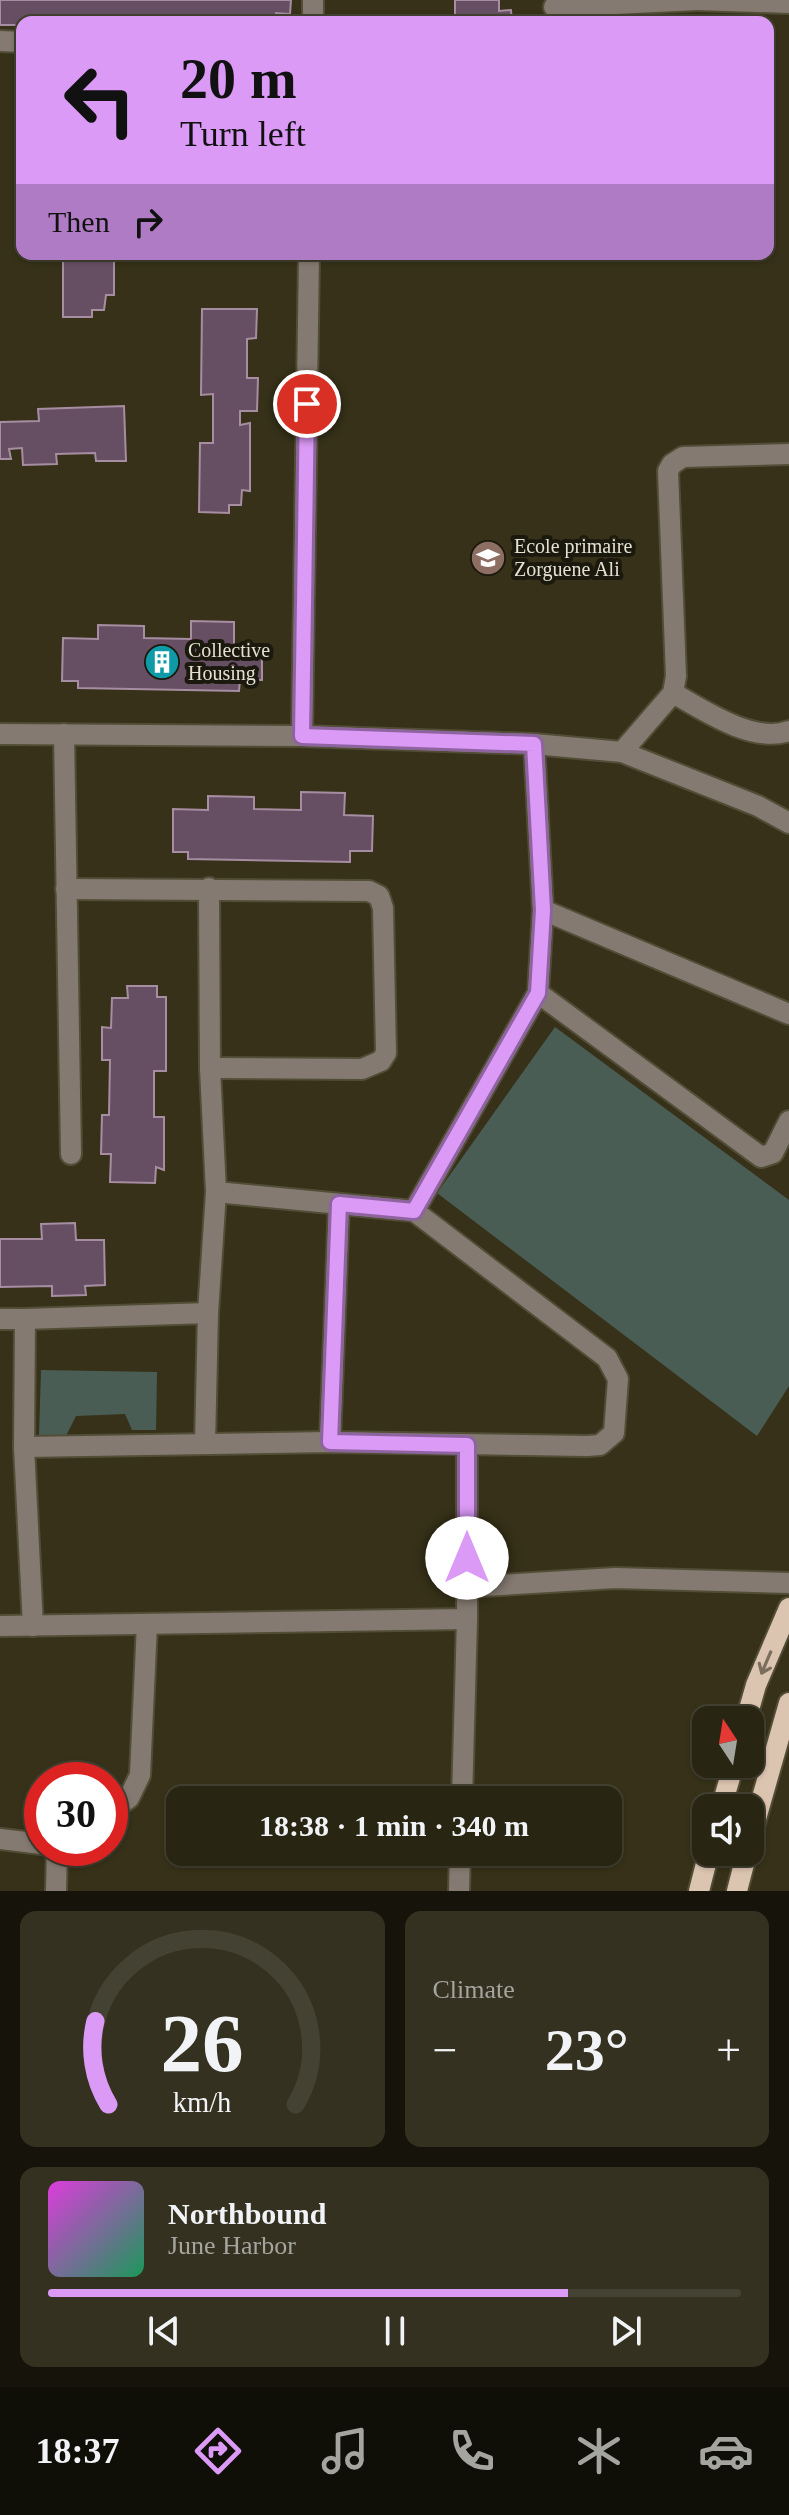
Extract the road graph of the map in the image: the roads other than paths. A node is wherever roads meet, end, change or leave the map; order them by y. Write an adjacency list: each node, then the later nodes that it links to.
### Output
1 (697, 0): 2 (street); 3 (street)
2 (789, 3)
3 (554, 7)
4 (309, 260): 10 (street)
5 (789, 454): 6 (street)
6 (673, 693): 7 (street); 12 (street)
7 (789, 731)
8 (0, 734): 9 (street)
9 (64, 734): 10 (street); 15 (street)
10 (302, 736): 11 (street)
11 (534, 744): 12 (street); 16 (street)
12 (622, 752): 13 (street)
13 (789, 823)
14 (209, 888): 15 (street); 19 (street); 19 (street)
15 (66, 889): 21 (street)
16 (543, 910): 17 (street); 18 (street)
17 (538, 993): 20 (street); 24 (street)
18 (789, 1014)
19 (210, 1068): 22 (street)
20 (789, 1121)
21 (71, 1154)
22 (216, 1192): 23 (street); 25 (street)
23 (339, 1204): 24 (street); 28 (street)
24 (414, 1211): 30 (street)
25 (208, 1313): 27 (street); 29 (street)
26 (0, 1319): 27 (street)
27 (25, 1319): 31 (street)
28 (330, 1442): 29 (street); 30 (street)
29 (205, 1444): 31 (street)
30 (467, 1445): 33 (street)
31 (24, 1447): 38 (street)
32 (789, 1583): 33 (street)
33 (467, 1587): 35 (street)
34 (789, 1608): 40 (main road, one-way to 40)
35 (467, 1619): 36 (street); 41 (street)
36 (147, 1624): 38 (street); 43 (street)
37 (0, 1626): 38 (street)
38 (33, 1626)
39 (789, 1703): 42 (main road)
40 (750, 1706)
41 (462, 1786)
42 (763, 1794)
43 (128, 1799)
44 (0, 1839): 45 (street)
45 (24, 1842)
46 (57, 1866): 50 (street)
47 (460, 1866): 51 (street)
48 (705, 1866): 52 (main road)
49 (743, 1866): 53 (main road)
50 (56, 1891)
51 (459, 1891)
52 (699, 1891)
53 (737, 1891)

